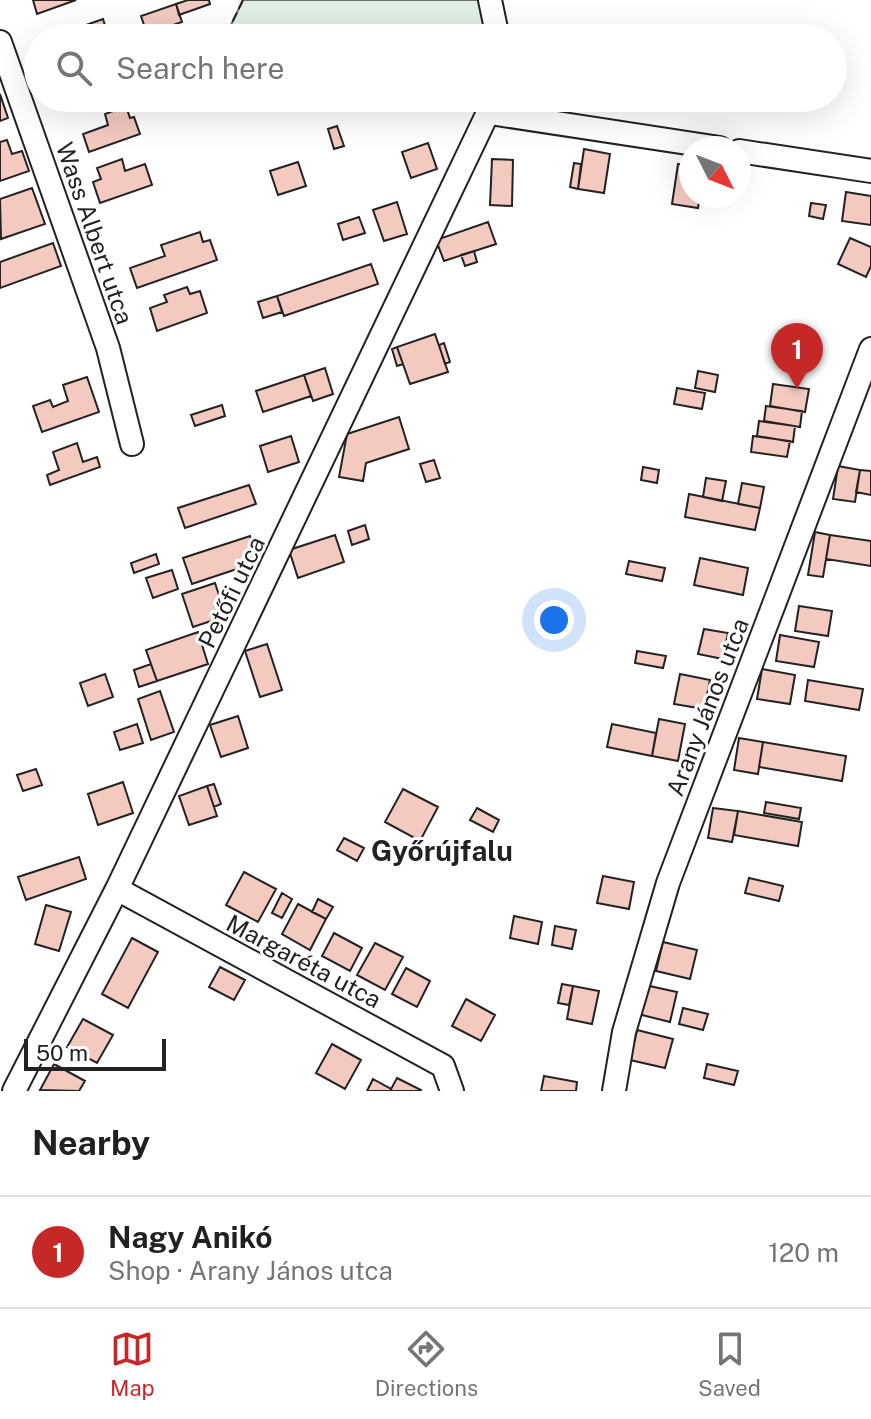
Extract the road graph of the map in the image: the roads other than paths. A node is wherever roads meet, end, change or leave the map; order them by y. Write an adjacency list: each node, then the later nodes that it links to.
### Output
1 (490, 0): 2 (street)
2 (495, 24)
3 (0, 42): 4 (street, Wass Albert utca)
4 (24, 110)
5 (25, 112): 12 (street, Wass Albert utca)
6 (490, 112): 13 (street, Petőfi utca)
7 (530, 112): 8 (street)
8 (679, 140)
9 (751, 153): 10 (street)
10 (871, 171)
11 (871, 349): 16 (street, Arany János utca)
12 (132, 444)
13 (117, 889): 14 (street, Petőfi utca); 15 (street, Margaréta utca)
14 (14, 1091)
15 (452, 1091)
16 (614, 1091)

